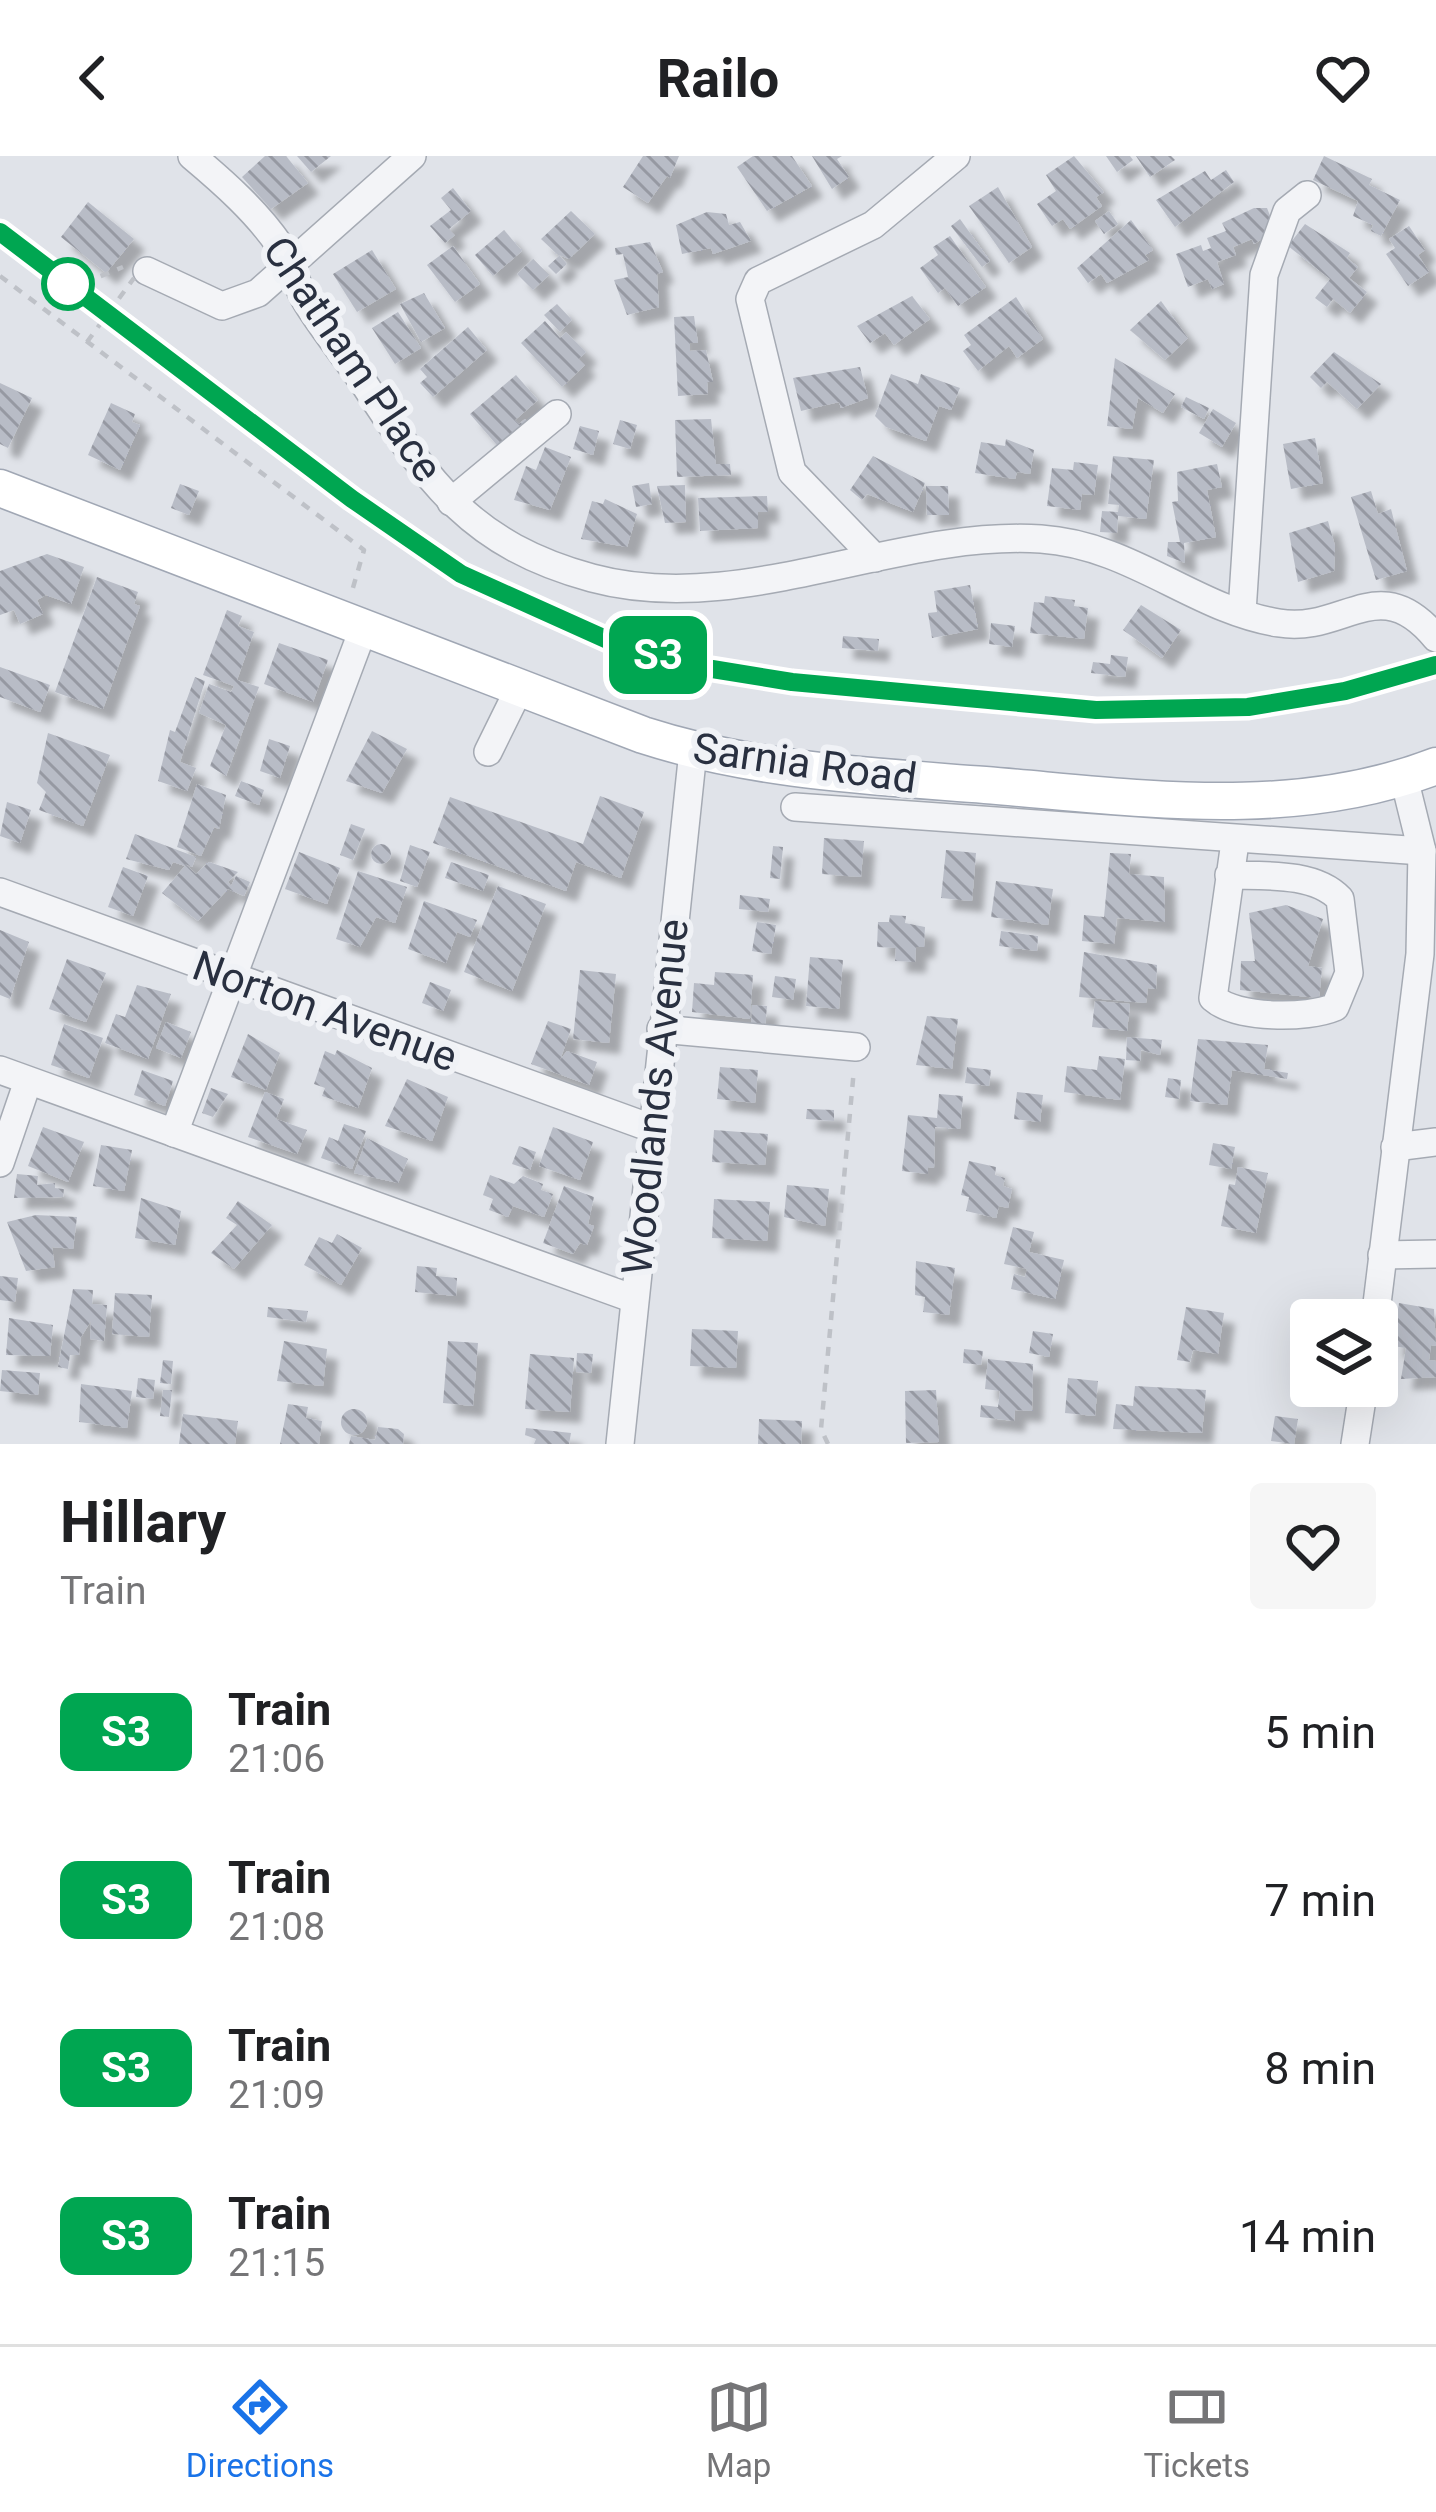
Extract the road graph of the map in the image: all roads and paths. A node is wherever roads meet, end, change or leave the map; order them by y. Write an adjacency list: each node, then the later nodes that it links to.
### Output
1 (192, 156): 5 (street, Chatham Place)
2 (412, 156): 5 (street)
3 (956, 156): 13 (street)
4 (1307, 195): 14 (street)
5 (290, 264): 6 (street); 12 (street, Chatham Place)
6 (141, 274): 8 (path); 9 (path, bridge)
7 (0, 276): 9 (path)
8 (84, 284)
9 (87, 342): 15 (path)
10 (557, 414): 12 (street)
11 (6, 501): 15 (main road, Sarnia Road)
12 (451, 502): 13 (street, Chatham Place)
13 (875, 558): 14 (street, Chatham Place)
14 (1242, 613): 16 (street, Chatham Place)
15 (353, 623): 17 (main road, Sarnia Road); 28 (street)
16 (1436, 638)
17 (520, 687): 18 (main road, Sarnia Road); 19 (street)
18 (693, 751): 21 (main road, Sarnia Road); 29 (street, Woodlands Avenue)
19 (488, 752)
20 (1420, 772): 21 (main road, Sarnia Road); 25 (street)
21 (934, 781): 23 (street)
22 (795, 807): 23 (street)
23 (933, 819): 24 (street)
24 (1235, 842): 25 (street); 26 (street)
25 (1422, 851): 36 (street)
26 (1229, 875): 26 (street)
27 (0, 892): 28 (street, Norton Avenue)
28 (232, 977): 33 (street, Norton Avenue); 34 (street)
29 (661, 1029): 30 (street); 33 (street, Woodlands Avenue)
30 (856, 1047): 44 (path)
31 (0, 1070): 32 (street)
32 (28, 1081): 34 (street); 37 (street)
33 (651, 1128): 40 (street, Woodlands Avenue)
34 (174, 1133): 40 (street)
35 (1436, 1142): 36 (street)
36 (1395, 1147): 39 (street)
37 (0, 1162)
38 (1436, 1254): 39 (street)
39 (1382, 1255): 41 (street)
40 (634, 1299): 43 (street, Woodlands Avenue)
41 (1377, 1299)
42 (1361, 1407): 45 (street)
43 (620, 1444)
44 (828, 1444)
45 (1355, 1444)

